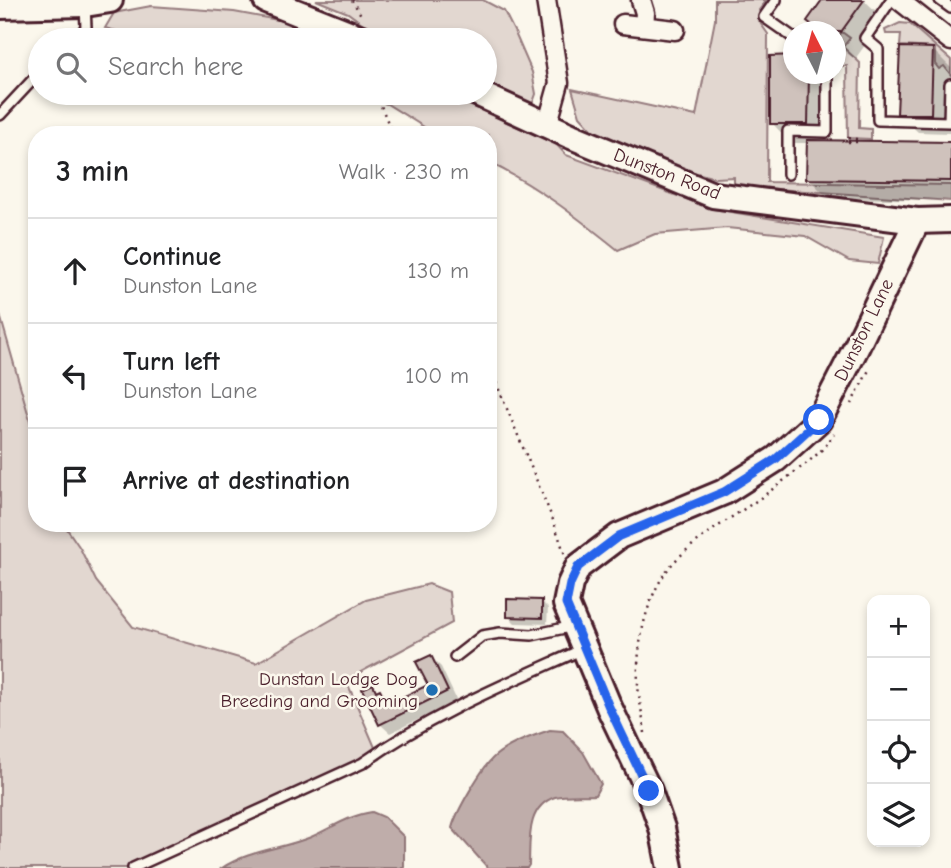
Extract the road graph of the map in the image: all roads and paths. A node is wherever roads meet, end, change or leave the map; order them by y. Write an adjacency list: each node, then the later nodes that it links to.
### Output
1 (110, 0): 9 (street)
2 (266, 0): 15 (street)
3 (546, 0): 26 (street)
4 (641, 0): 13 (street)
5 (776, 0): 17 (lane)
6 (891, 0): 20 (lane)
7 (900, 0): 18 (street)
8 (940, 0): 11 (lane)
9 (85, 4): 10 (street); 14 (lane)
10 (0, 6)
11 (951, 8)
12 (623, 24): 13 (street)
13 (644, 26): 16 (street)
14 (85, 28)
15 (336, 28)
16 (675, 30)
17 (783, 31)
18 (951, 41)
19 (827, 84): 27 (lane)
20 (950, 84)
21 (28, 85): 24 (lane)
22 (497, 102): 26 (street, Dunston Road)
23 (381, 105): 25 (path)
24 (0, 115)
25 (389, 126)
26 (547, 126): 28 (street, Dunston Road)
27 (788, 174)
28 (917, 220): 29 (street, Dunston Road); 34 (street, Dunston Lane)
29 (951, 220)
30 (870, 366): 32 (path)
31 (497, 385): 34 (path)
32 (849, 407)
33 (837, 429): 38 (path)
34 (578, 567): 35 (street)
35 (575, 625): 36 (street); 37 (lane)
36 (585, 649): 39 (lane); 40 (street)
37 (455, 657)
38 (645, 736)
39 (133, 868)
40 (670, 868)

